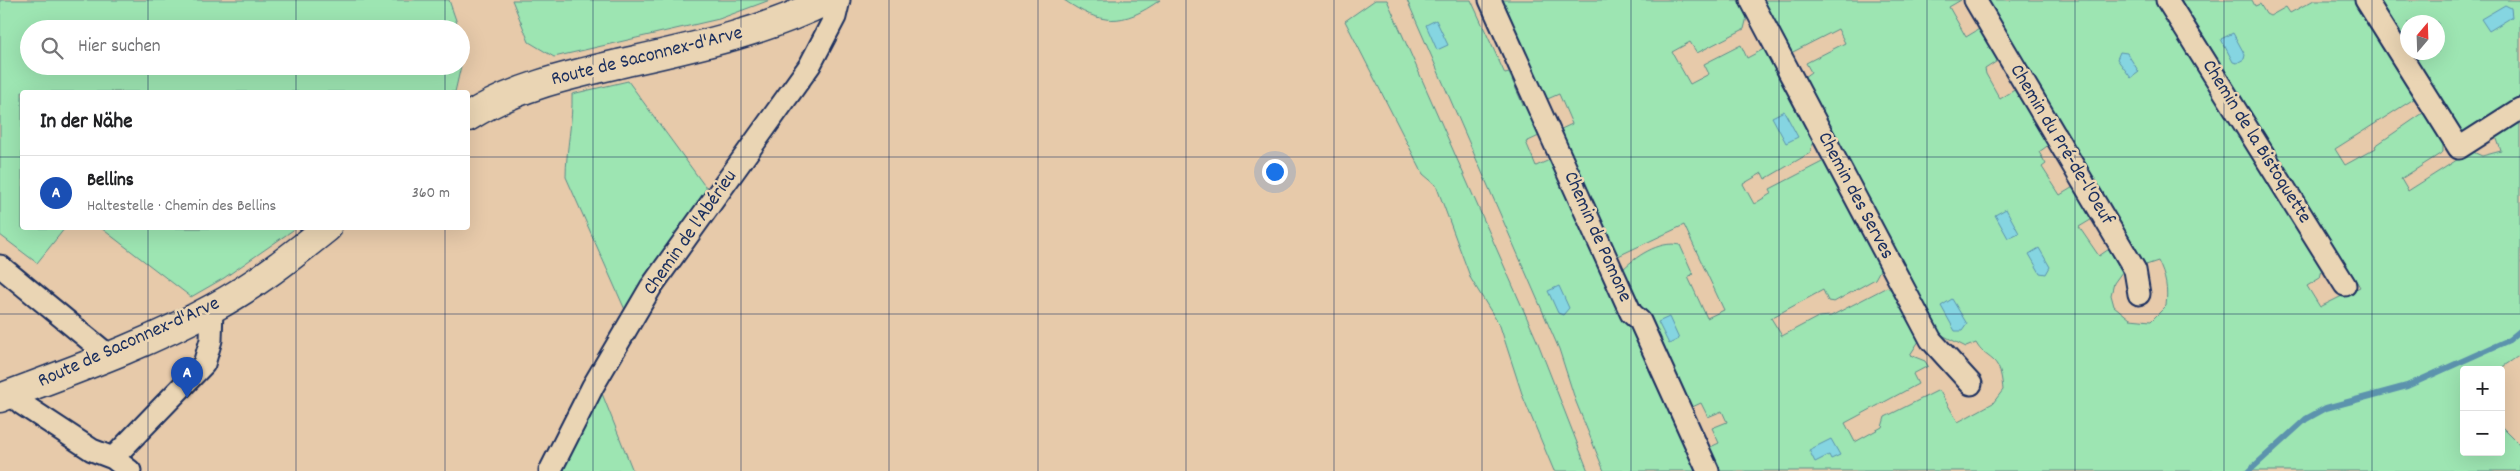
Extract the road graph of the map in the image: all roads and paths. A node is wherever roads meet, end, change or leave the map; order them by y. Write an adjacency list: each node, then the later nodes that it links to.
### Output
1 (828, 0): 9 (street, Route de Saconnex-d'Arve)
2 (839, 0): 20 (street, Chemin de l'Abérieu)
3 (1490, 0): 21 (street, Chemin de Pomone)
4 (1751, 0): 16 (street, Chemin des Serves)
5 (1974, 0): 13 (street, Chemin du Pré-de-l'Oeuf)
6 (2167, 0): 12 (street, Chemin de la Bistoquette)
7 (2366, 0): 8 (street)
8 (2520, 109)
9 (470, 116)
10 (325, 230): 14 (street, Route de Saconnex-d'Arve)
11 (0, 266): 15 (street)
12 (2345, 285)
13 (2139, 294)
14 (212, 309): 15 (street, Route de Saconnex-d'Arve); 18 (street)
15 (108, 355): 17 (street, Route de Saconnex-d'Arve)
16 (1971, 384)
17 (6, 396): 18 (street)
18 (113, 458): 19 (street)
19 (130, 471)
20 (550, 471)
21 (1708, 471)

